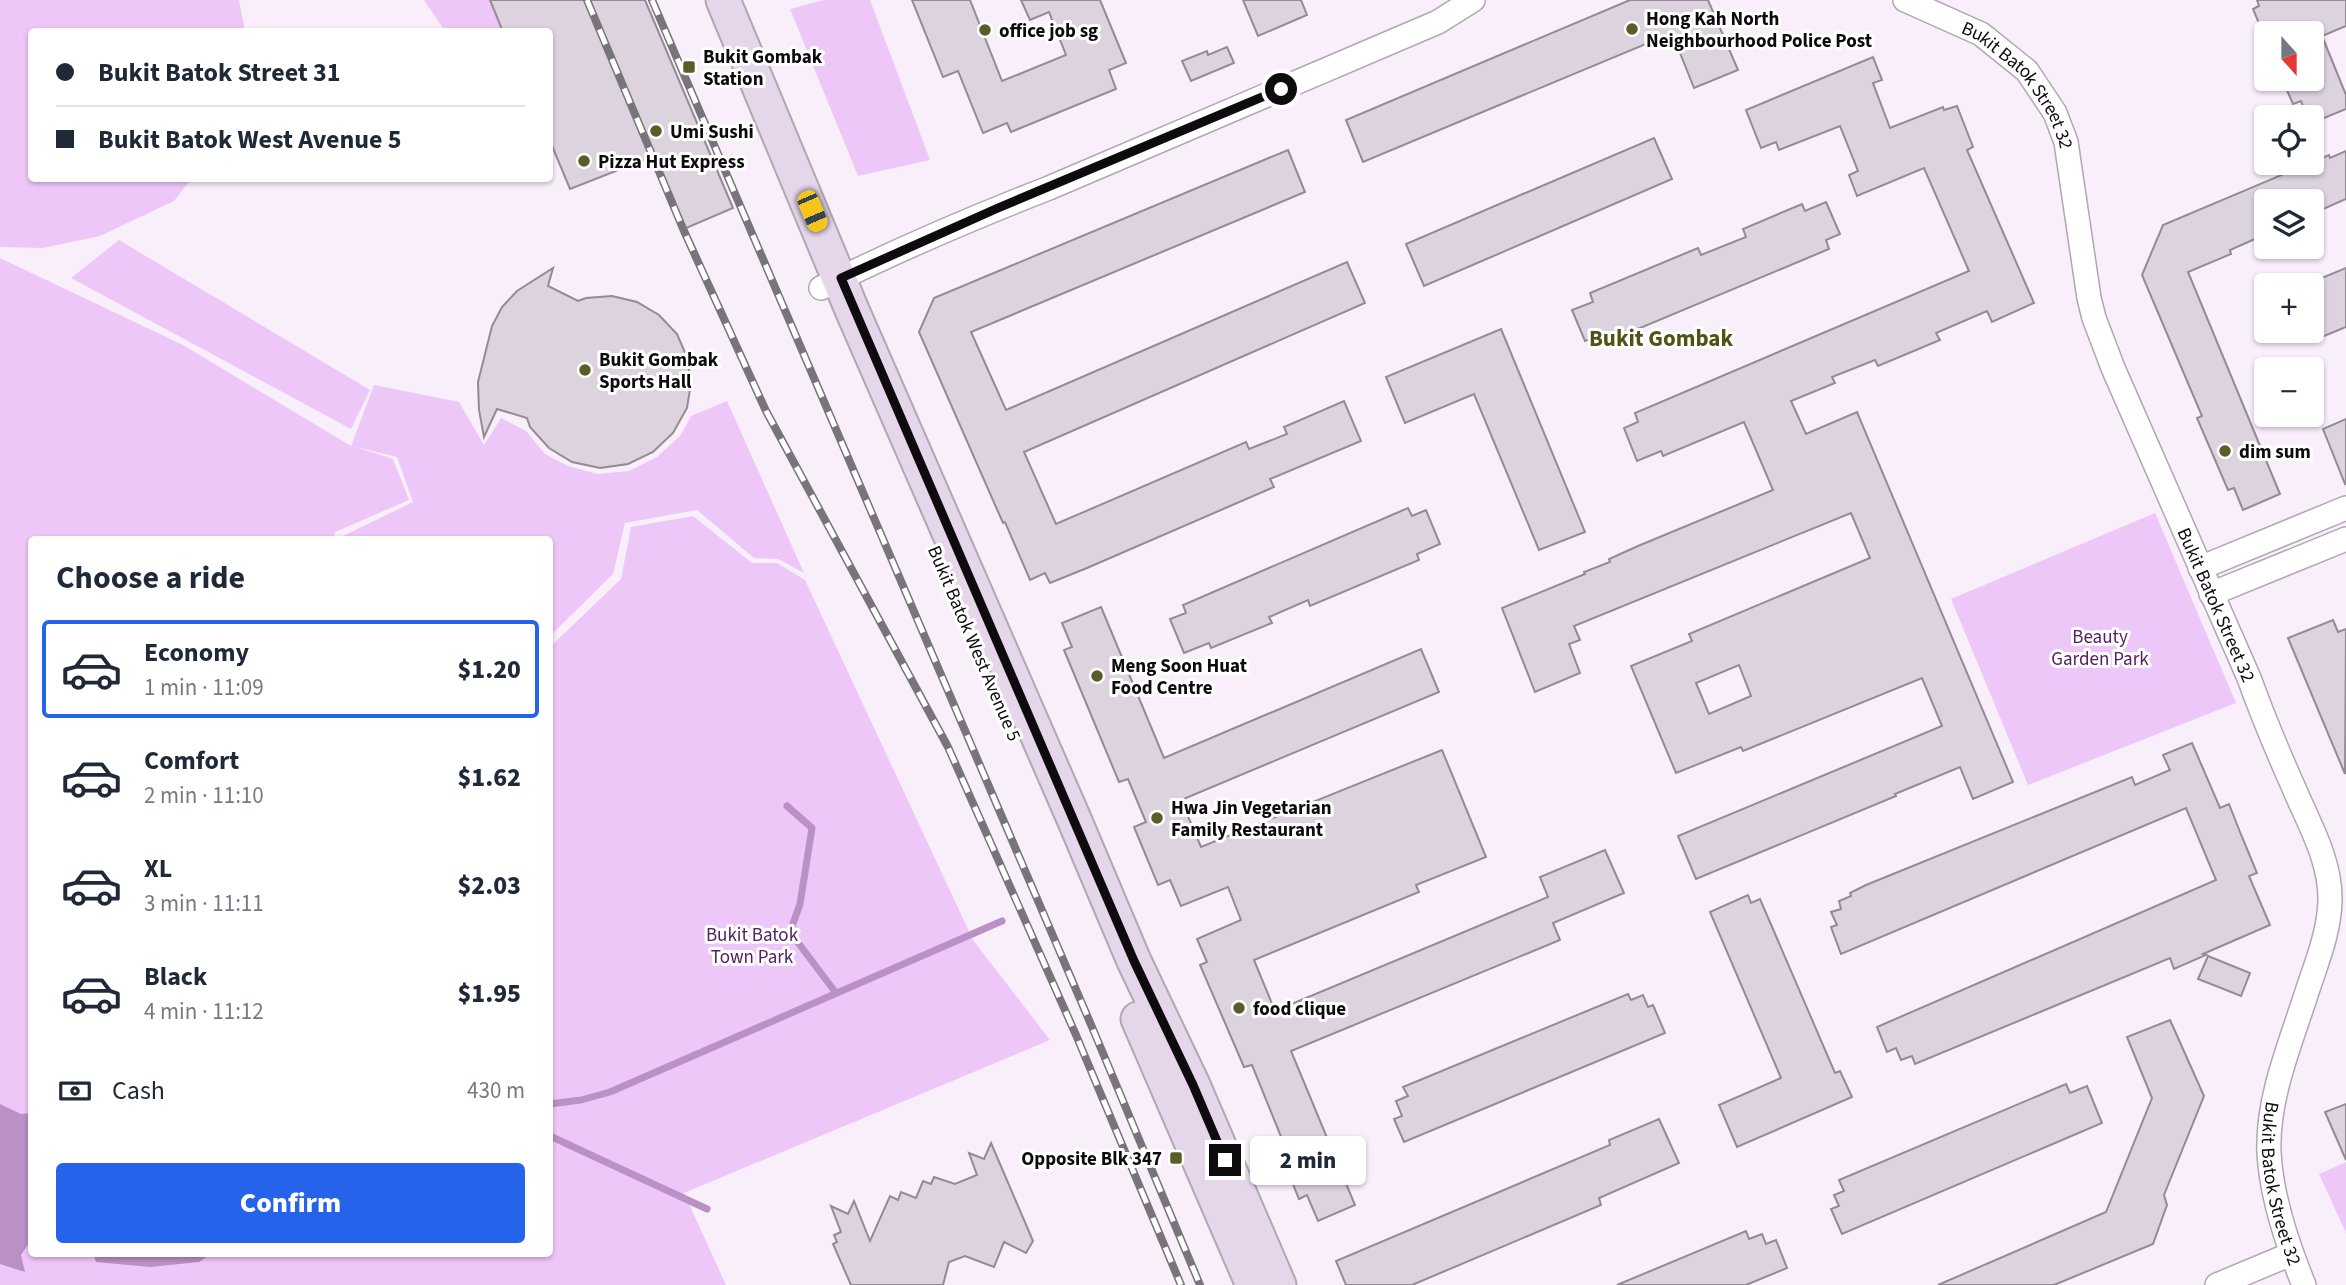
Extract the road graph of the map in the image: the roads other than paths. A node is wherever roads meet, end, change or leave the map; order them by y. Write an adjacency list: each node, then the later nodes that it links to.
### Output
1 (701, 0): 5 (street, Bukit Batok West Avenue 5)
2 (723, 0): 5 (street, Bukit Batok West Avenue 5)
3 (1473, 0): 5 (street)
4 (1905, 0): 8 (street, Bukit Batok Street 32)
5 (831, 283): 11 (street, Bukit Batok West Avenue 5); 12 (street, Bukit Batok West Avenue 5)
6 (2346, 508): 8 (street)
7 (2346, 539): 9 (street)
8 (2200, 568): 9 (street, Bukit Batok Street 32)
9 (2211, 594): 10 (street, Bukit Batok Street 32)
10 (2291, 1254): 13 (street); 14 (street, Bukit Batok Street 32)
11 (1253, 1285)
12 (1279, 1285)
13 (2217, 1285)
14 (2304, 1285)

